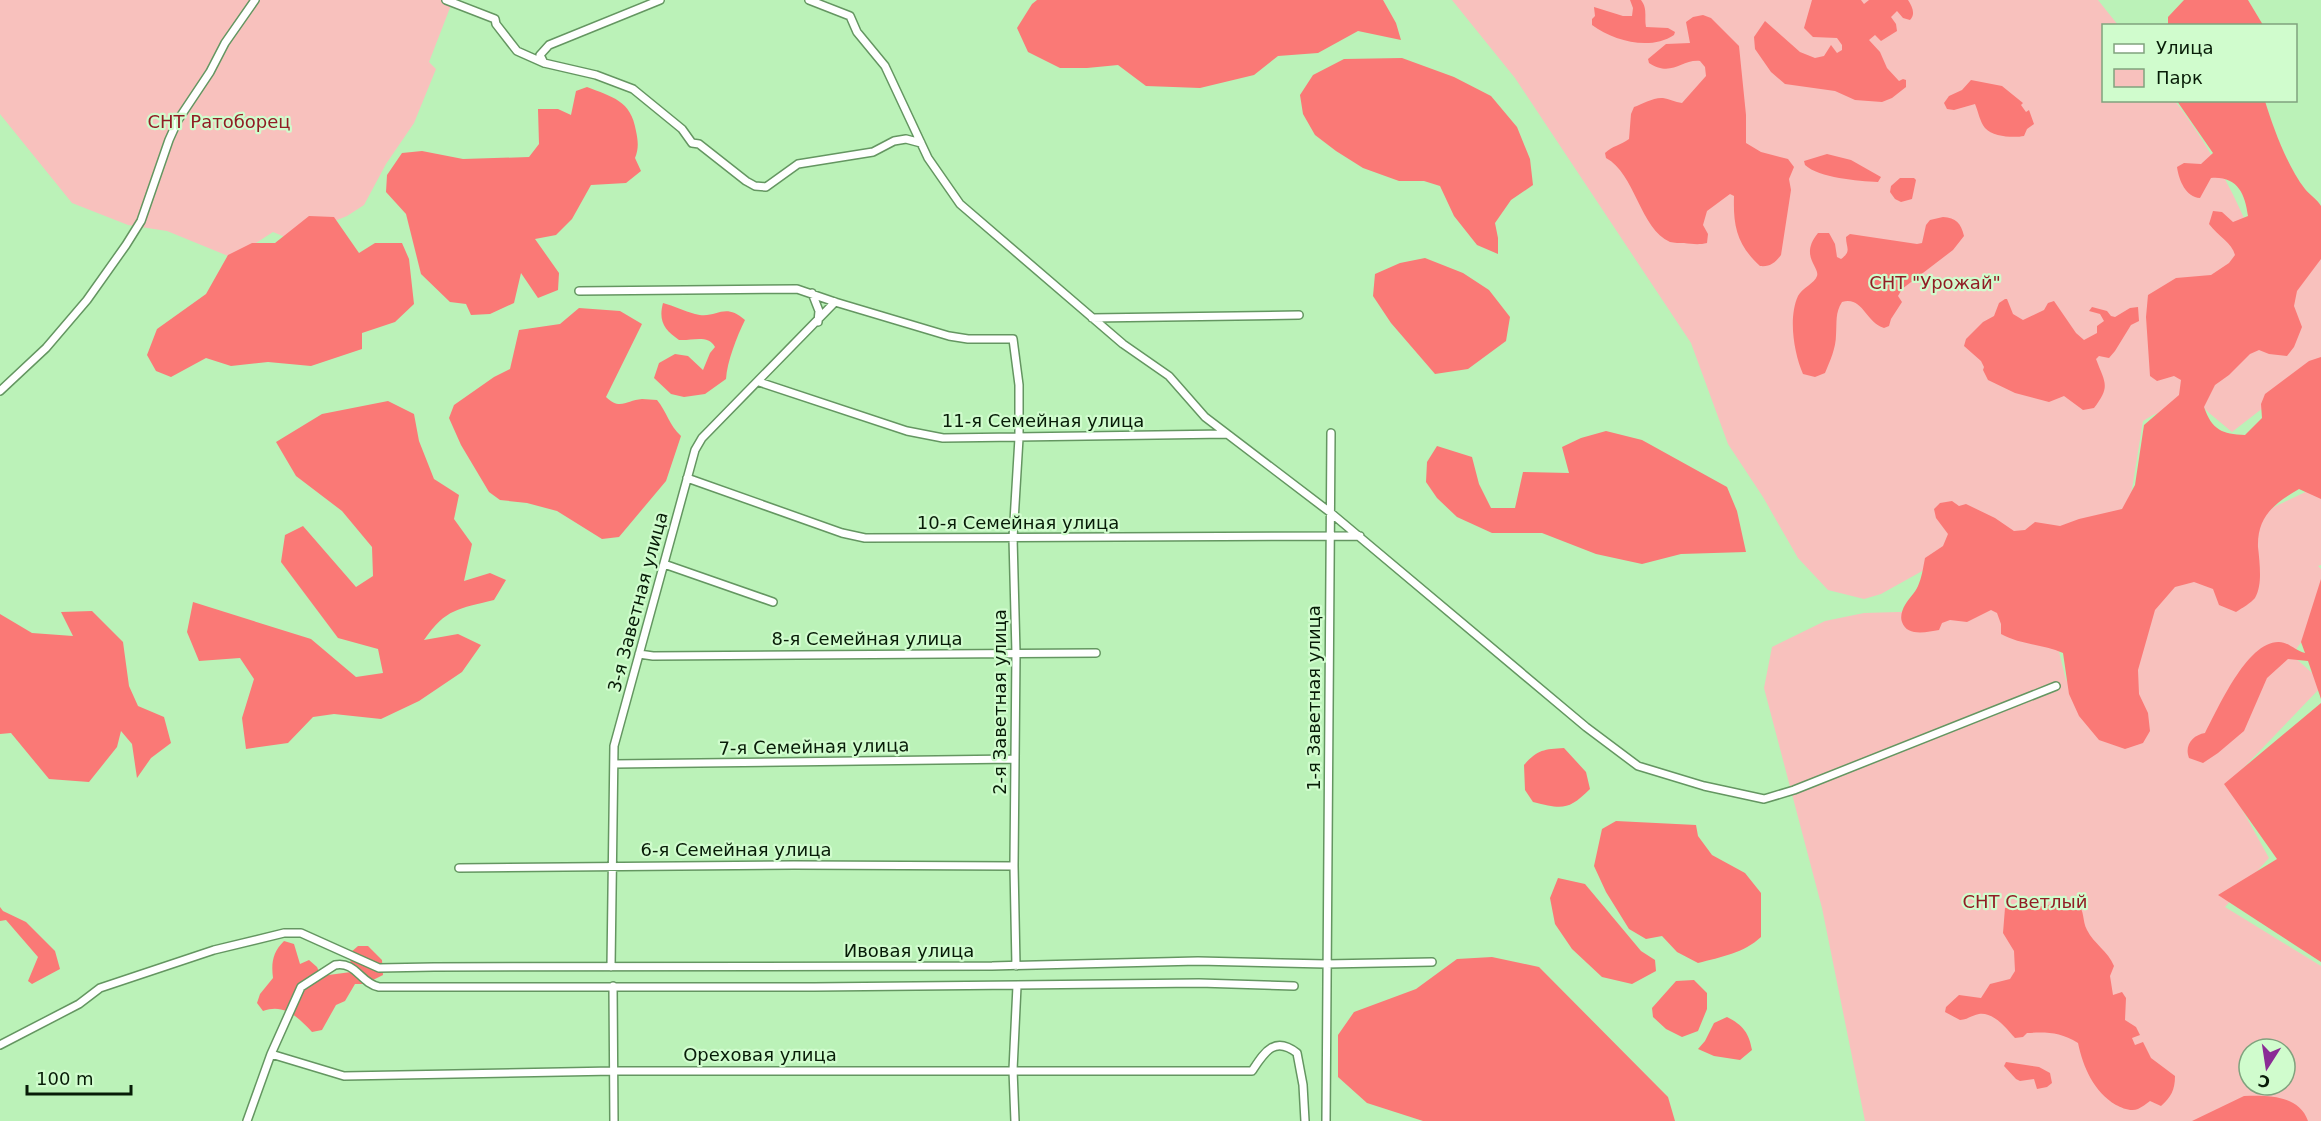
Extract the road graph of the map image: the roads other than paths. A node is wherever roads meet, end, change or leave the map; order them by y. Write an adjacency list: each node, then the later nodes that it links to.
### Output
1 (255, 0): 14 (street)
2 (446, 0): 5 (street)
3 (660, 0): 5 (street)
4 (809, 0): 6 (street)
5 (544, 63): 6 (street)
6 (921, 143): 11 (street)
7 (579, 291): 8 (street)
8 (812, 293): 9 (street); 12 (street)
9 (836, 303): 12 (street, 3-я Заветная улица); 17 (street, 2-я Заветная улица)
10 (1299, 315): 11 (street)
11 (1092, 318): 16 (street)
12 (818, 322): 13 (street, 3-я Заветная улица)
13 (759, 382): 17 (street, 11-я Семейная улица); 18 (street, 3-я Заветная улица)
14 (0, 391)
15 (1331, 433): 19 (street, 1-я Заветная улица)
16 (1228, 434): 17 (street, 11-я Семейная улица); 19 (street)
17 (1019, 438): 22 (street, 2-я Заветная улица)
18 (687, 478): 22 (street, 10-я Семейная улица); 23 (street, 3-я Заветная улица)
19 (1331, 513): 20 (street, 1-я Заветная улица); 21 (street)
20 (1330, 535): 21 (street, 10-я Семейная улица); 22 (street, 10-я Семейная улица); 35 (street, 1-я Заветная улица)
21 (1360, 536): 28 (street)
22 (1013, 538): 25 (street, 2-я Заветная улица)
23 (664, 564): 24 (street); 27 (street, 3-я Заветная улица)
24 (773, 602)
25 (1016, 653): 26 (street, 8-я Семейная улица); 27 (street, 8-я Семейная улица); 29 (street, 2-я Заветная улица)
26 (1096, 653)
27 (639, 654): 30 (street, 3-я Заветная улица)
28 (2056, 686)
29 (1015, 759): 30 (street, 7-я Семейная улица); 32 (street, 2-я Заветная улица)
30 (614, 764): 31 (street, 3-я Заветная улица)
31 (611, 866): 32 (street, 6-я Семейная улица); 33 (street, 6-я Семейная улица); 37 (street, 3-я Заветная улица)
32 (1014, 866): 36 (street, 2-я Заветная улица)
33 (459, 868)
34 (1432, 962): 35 (street, Ивовая улица)
35 (1326, 963): 36 (street, Ивовая улица); 49 (street, 1-я Заветная улица)
36 (1016, 966): 37 (street, Ивовая улица)
37 (611, 967): 41 (street, Ивовая улица)
38 (613, 986): 39 (street, Ивовая улица); 42 (street, Ивовая улица); 44 (street)
39 (1017, 986): 40 (street, Ивовая улица); 43 (street)
40 (1294, 986)
41 (0, 1046)
42 (271, 1054): 44 (street, Ореховая улица); 45 (street)
43 (1013, 1070): 44 (street, Ореховая улица); 47 (street); 48 (street, Ореховая улица)
44 (614, 1071): 46 (street)
45 (247, 1121)
46 (614, 1121)
47 (1015, 1121)
48 (1305, 1121)
49 (1326, 1121)

